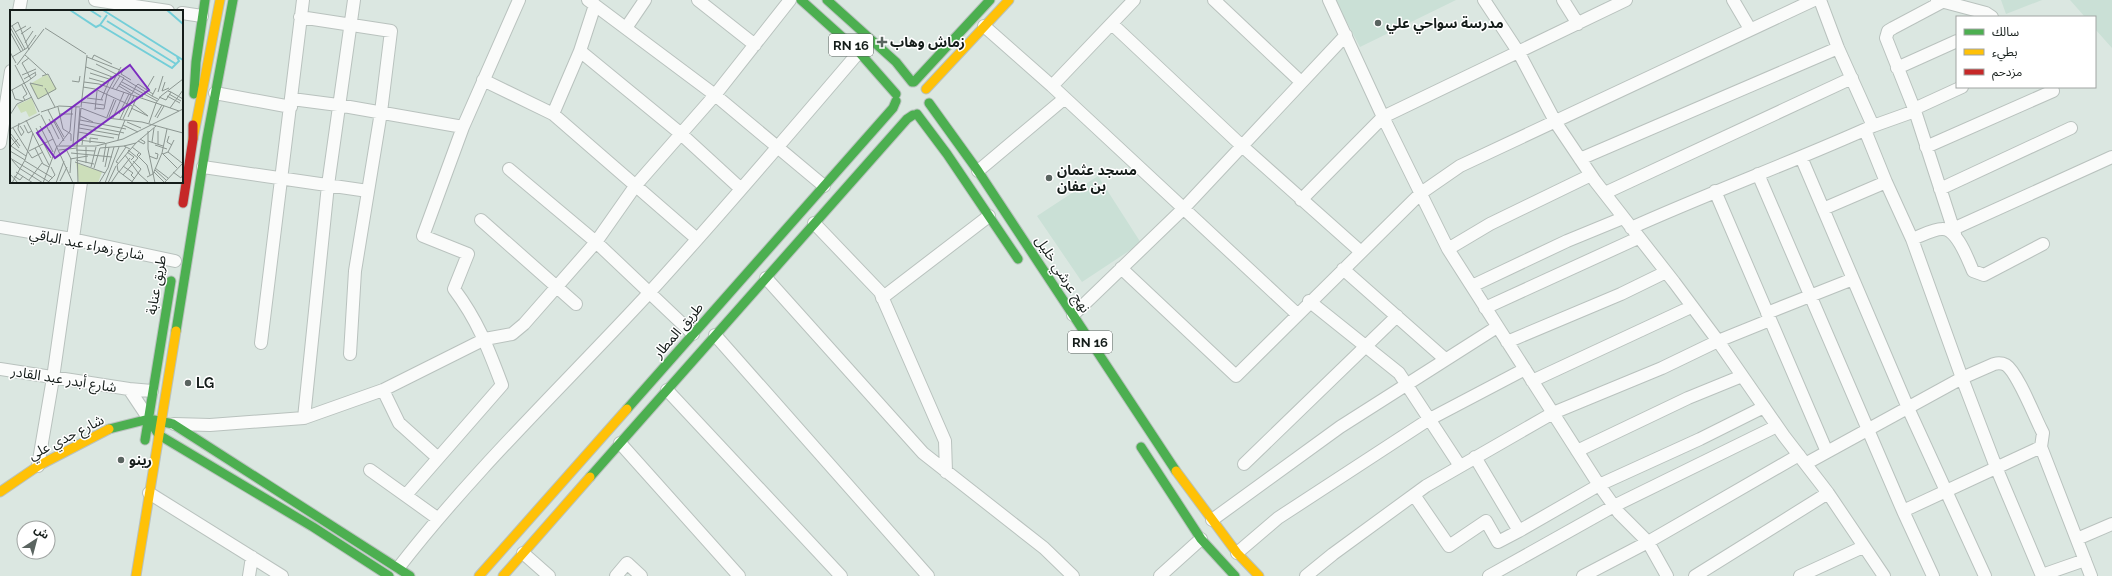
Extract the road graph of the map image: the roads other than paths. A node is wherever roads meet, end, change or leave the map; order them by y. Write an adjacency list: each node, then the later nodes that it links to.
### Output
1 (21, 0): 29 (street)
2 (95, 0): 28 (street)
3 (205, 0): 32 (main road)
4 (220, 0): 77 (main road)
5 (227, 0): 78 (main road, طريق عنابة)
6 (233, 0): 59 (main road)
7 (303, 0): 34 (street)
8 (354, 0): 38 (street)
9 (519, 0): 52 (street)
10 (646, 0): 40 (street)
11 (698, 0): 44 (street)
12 (790, 0): 44 (street)
13 (801, 0): 47 (main road, RN 16)
14 (827, 0): 53 (main road, RN 16)
15 (990, 0): 35 (main road)
16 (1008, 0): 39 (main road)
17 (1134, 0): 36 (street)
18 (1214, 0): 54 (street)
19 (1330, 0): 42 (street)
20 (1484, 0): 48 (street)
21 (1563, 0): 37 (street)
22 (1626, 0): 37 (street)
23 (1733, 0): 41 (street)
24 (1814, 0): 41 (street)
25 (1820, 0): 45 (street)
26 (1939, 1): 33 (street); 49 (street)
27 (591, 2): 40 (street); 46 (street)
28 (109, 4): 30 (street)
29 (19, 10)
30 (160, 10)
31 (183, 13): 32 (street)
32 (202, 16): 77 (main road)
33 (1990, 16)
34 (300, 17): 38 (street); 63 (street)
35 (974, 17): 39 (main road); 53 (main road)
36 (1112, 24): 55 (street); 80 (street)
37 (1578, 24): 48 (street)
38 (350, 25): 65 (street); 68 (street)
39 (984, 26): 55 (street); 57 (main road)
40 (626, 28): 60 (street)
41 (1750, 29): 72 (street)
42 (1346, 35): 54 (street); 71 (street)
43 (1956, 41): 49 (street)
44 (755, 45): 60 (street)
45 (1838, 48): 50 (street); 85 (street)
46 (580, 51): 69 (street); 76 (street)
47 (859, 52): 61 (main road, RN 16); 81 (street)
48 (1519, 53): 71 (street); 72 (street)
49 (1898, 68): 67 (street)
50 (1852, 78): 74 (street); 102 (street)
51 (10, 79): 66 (street)
52 (483, 80): 69 (street); 73 (street)
53 (913, 82): 57 (main road); 61 (main road)
54 (1301, 82): 80 (street)
55 (1052, 86): 62 (street)
56 (1960, 88): 67 (street)
57 (926, 89): 64 (main road)
58 (2053, 91): 82 (street)
59 (215, 93): 63 (street); 78 (main road)
60 (715, 95): 76 (street); 81 (street)
61 (896, 98): 70 (main road); 96 (main road, طريق المطار)
62 (1065, 98): 88 (street); 104 (street)
63 (292, 103): 65 (street); 91 (street)
64 (929, 103): 70 (main road); 88 (main road, نهج عرشي خليل / RN 16)
65 (338, 105): 68 (street); 95 (street)
66 (6, 110): 79 (street)
67 (1914, 110): 74 (street); 82 (street)
68 (381, 112): 73 (street); 99 (street)
69 (553, 114): 94 (street)
70 (915, 115): 107 (main road); 110 (main road)
71 (1383, 117): 101 (street); 103 (street)
72 (1556, 123): 85 (street); 101 (street)
73 (463, 127): 145 (street)
74 (1869, 128): 83 (street); 92 (street)
75 (2071, 128): 98 (street)
76 (680, 133): 94 (street); 97 (street)
77 (188, 138): 106 (main road)
78 (207, 138): 86 (main road, طريق عنابة)
79 (0, 143)
80 (1242, 146): 103 (street); 104 (street)
81 (779, 147): 96 (street); 97 (street)
82 (1926, 147): 98 (street)
83 (1801, 157): 89 (street); 105 (street)
84 (2112, 157): 113 (street)
85 (1580, 159): 90 (street)
86 (202, 167): 91 (street); 169 (main road, طريق عنابة)
87 (509, 169): 118 (street)
88 (978, 171): 139 (main road, نهج عرشي خليل / RN 16)
89 (1758, 174): 100 (street); 132 (street)
90 (1591, 175): 102 (street); 120 (street)
91 (282, 178): 95 (street); 148 (street)
92 (1886, 182): 105 (street); 117 (street)
93 (82, 183): 115 (street)
94 (636, 185): 116 (street); 118 (street)
95 (328, 186): 99 (street); 166 (street)
96 (824, 186): 143 (main road, طريق المطار)
97 (741, 189): 116 (street)
98 (1940, 190): 113 (street)
99 (368, 191): 150 (street)
100 (1715, 191): 112 (street); 141 (street)
101 (1421, 193): 120 (street); 121 (street)
102 (1604, 193): 108 (street)
103 (1302, 200): 121 (street)
104 (1183, 209): 124 (street); 138 (street)
105 (1823, 209): 128 (street)
106 (182, 216)
107 (989, 216): 123 (main road); 133 (street)
108 (1623, 218): 112 (street); 130 (street)
109 (481, 220): 129 (street)
110 (814, 223): 127 (main road); 133 (street)
111 (0, 227): 115 (street, شارع زهراء عبد الباقي)
112 (1631, 228): 114 (street)
113 (1954, 232): 117 (street); 119 (street)
114 (1638, 238): 126 (street); 137 (street)
115 (72, 239): 122 (street, شارع زهراء عبد الباقي); 155 (street)
116 (697, 239): 131 (street)
117 (1912, 239): 156 (street)
118 (596, 242): 129 (street); 131 (street)
119 (2043, 244)
120 (1448, 249): 130 (street)
121 (1361, 252): 125 (street)
122 (175, 258): 162 (main road, طريق عنابة)
123 (1023, 267)
124 (1121, 268): 138 (street); 139 (street)
125 (1344, 269): 134 (street); 140 (street)
126 (1666, 272): 136 (street); 147 (street)
127 (766, 278): 144 (main road); 187 (street)
128 (1853, 279): 132 (street); 164 (street)
129 (557, 286): 135 (street); 145 (street)
130 (1472, 286): 137 (street)
131 (649, 292): 143 (street); 197 (street)
132 (1811, 297): 141 (street); 171 (street)
133 (882, 298): 187 (street)
134 (1309, 301): 138 (street); 149 (street)
135 (576, 304)
136 (1691, 307): 146 (street); 157 (street)
137 (1485, 308): 142 (street)
138 (1297, 314)
139 (1073, 315): 198 (main road, نهج عرشي خليل / RN 16)
140 (1397, 316): 149 (street); 151 (street)
141 (1769, 317): 146 (street); 178 (street)
142 (1497, 327): 147 (street); 151 (street)
143 (693, 334): 216 (main road, طريق المطار)
144 (716, 335): 161 (main road); 222 (street)
145 (485, 339): 160 (street); 180 (street)
146 (1718, 341): 154 (street); 165 (street)
147 (1507, 342): 153 (street)
148 (261, 343)
149 (1366, 347): 158 (street); 182 (street)
150 (350, 354)
151 (1445, 359): 158 (street)
152 (0, 369): 155 (street, شارع أبدر عبد القادر)
153 (1525, 369): 157 (street); 168 (street)
154 (1742, 376): 163 (street); 177 (street)
155 (53, 378): 159 (street, شارع أبدر عبد القادر); 183 (street)
156 (1962, 378): 164 (street); 175 (street); 185 (street)
157 (1532, 381): 165 (street)
158 (1406, 384): 168 (street); 198 (street)
159 (128, 389): 162 (street, شارع أبدر عبد القادر); 167 (street, شارع أبدر عبد القادر)
160 (383, 390): 166 (street); 180 (street)
161 (667, 390): 174 (main road); 221 (street)
162 (152, 391): 167 (main road, طريق عنابة)
163 (1764, 407): 170 (street); 188 (street)
164 (1908, 408): 171 (street); 189 (street)
165 (1553, 413): 177 (street); 179 (street)
166 (304, 418): 169 (street)
167 (149, 419): 169 (main road); 172 (main road); 176 (main road, طريق عنابة); 183 (main road, شارع جدي علي)
168 (1428, 420): 184 (street); 206 (street)
169 (167, 423): 172 (main road, طريق عنابة); 209 (main road)
170 (1777, 426): 181 (street); 195 (street)
171 (1868, 430): 178 (street); 196 (street)
172 (159, 435): 191 (main road, طريق عنابة); 214 (main road)
173 (1136, 440): 201 (main road)
174 (620, 443): 205 (main road); 210 (street)
175 (2040, 447): 185 (street); 202 (street)
176 (144, 450)
177 (1577, 450): 188 (street)
178 (1827, 452): 181 (street)
179 (1475, 457): 184 (street); 200 (street)
180 (438, 458): 193 (street)
181 (1803, 459): 192 (street); 203 (street)
182 (1244, 464)
183 (38, 466): 190 (main road, شارع جدي علي)
184 (1460, 466): 194 (street)
185 (1996, 467): 189 (street); 236 (street)
186 (370, 470): 193 (street)
187 (946, 472): 223 (street)
188 (1599, 485): 195 (street); 200 (street)
189 (1946, 491): 196 (street); 235 (street)
190 (0, 492)
191 (149, 493): 207 (street); 211 (main road, طريق عنابة)
192 (1828, 493): 204 (street); 231 (street)
193 (406, 495): 197 (street)
194 (1414, 495): 200 (street); 227 (street)
195 (1614, 506): 203 (street); 228 (street)
196 (1903, 510): 234 (street)
197 (437, 518): 209 (street)
198 (1212, 520): 206 (main road, نهج عرشي خليل / RN 16)
199 (2112, 524): 202 (street)
200 (1519, 531)
201 (1201, 539): 224 (street); 225 (main road)
202 (2077, 539): 208 (street)
203 (1648, 542): 229 (street); 230 (street)
204 (1863, 547): 232 (street); 233 (street)
205 (523, 553): 217 (main road); 218 (street)
206 (1237, 553): 226 (main road, نهج عرشي خليل / RN 16)
207 (252, 557): 212 (street); 213 (street)
208 (2085, 560): 236 (street); 237 (street)
209 (399, 567): 215 (main road)
210 (731, 574)
211 (136, 576)
212 (249, 576)
213 (282, 576)
214 (389, 576)
215 (410, 576)
216 (479, 576)
217 (503, 576)
218 (549, 576)
219 (616, 576): 220 (street)
220 (641, 576)
221 (841, 576)
222 (928, 576)
223 (1073, 576)
224 (1160, 576)
225 (1235, 576)
226 (1259, 576)
227 (1306, 576)
228 (1489, 576)
229 (1583, 576)
230 (1668, 576)
231 (1694, 576)
232 (1800, 576)
233 (1884, 576)
234 (1933, 576)
235 (1985, 576)
236 (2042, 576)
237 (2091, 576)

